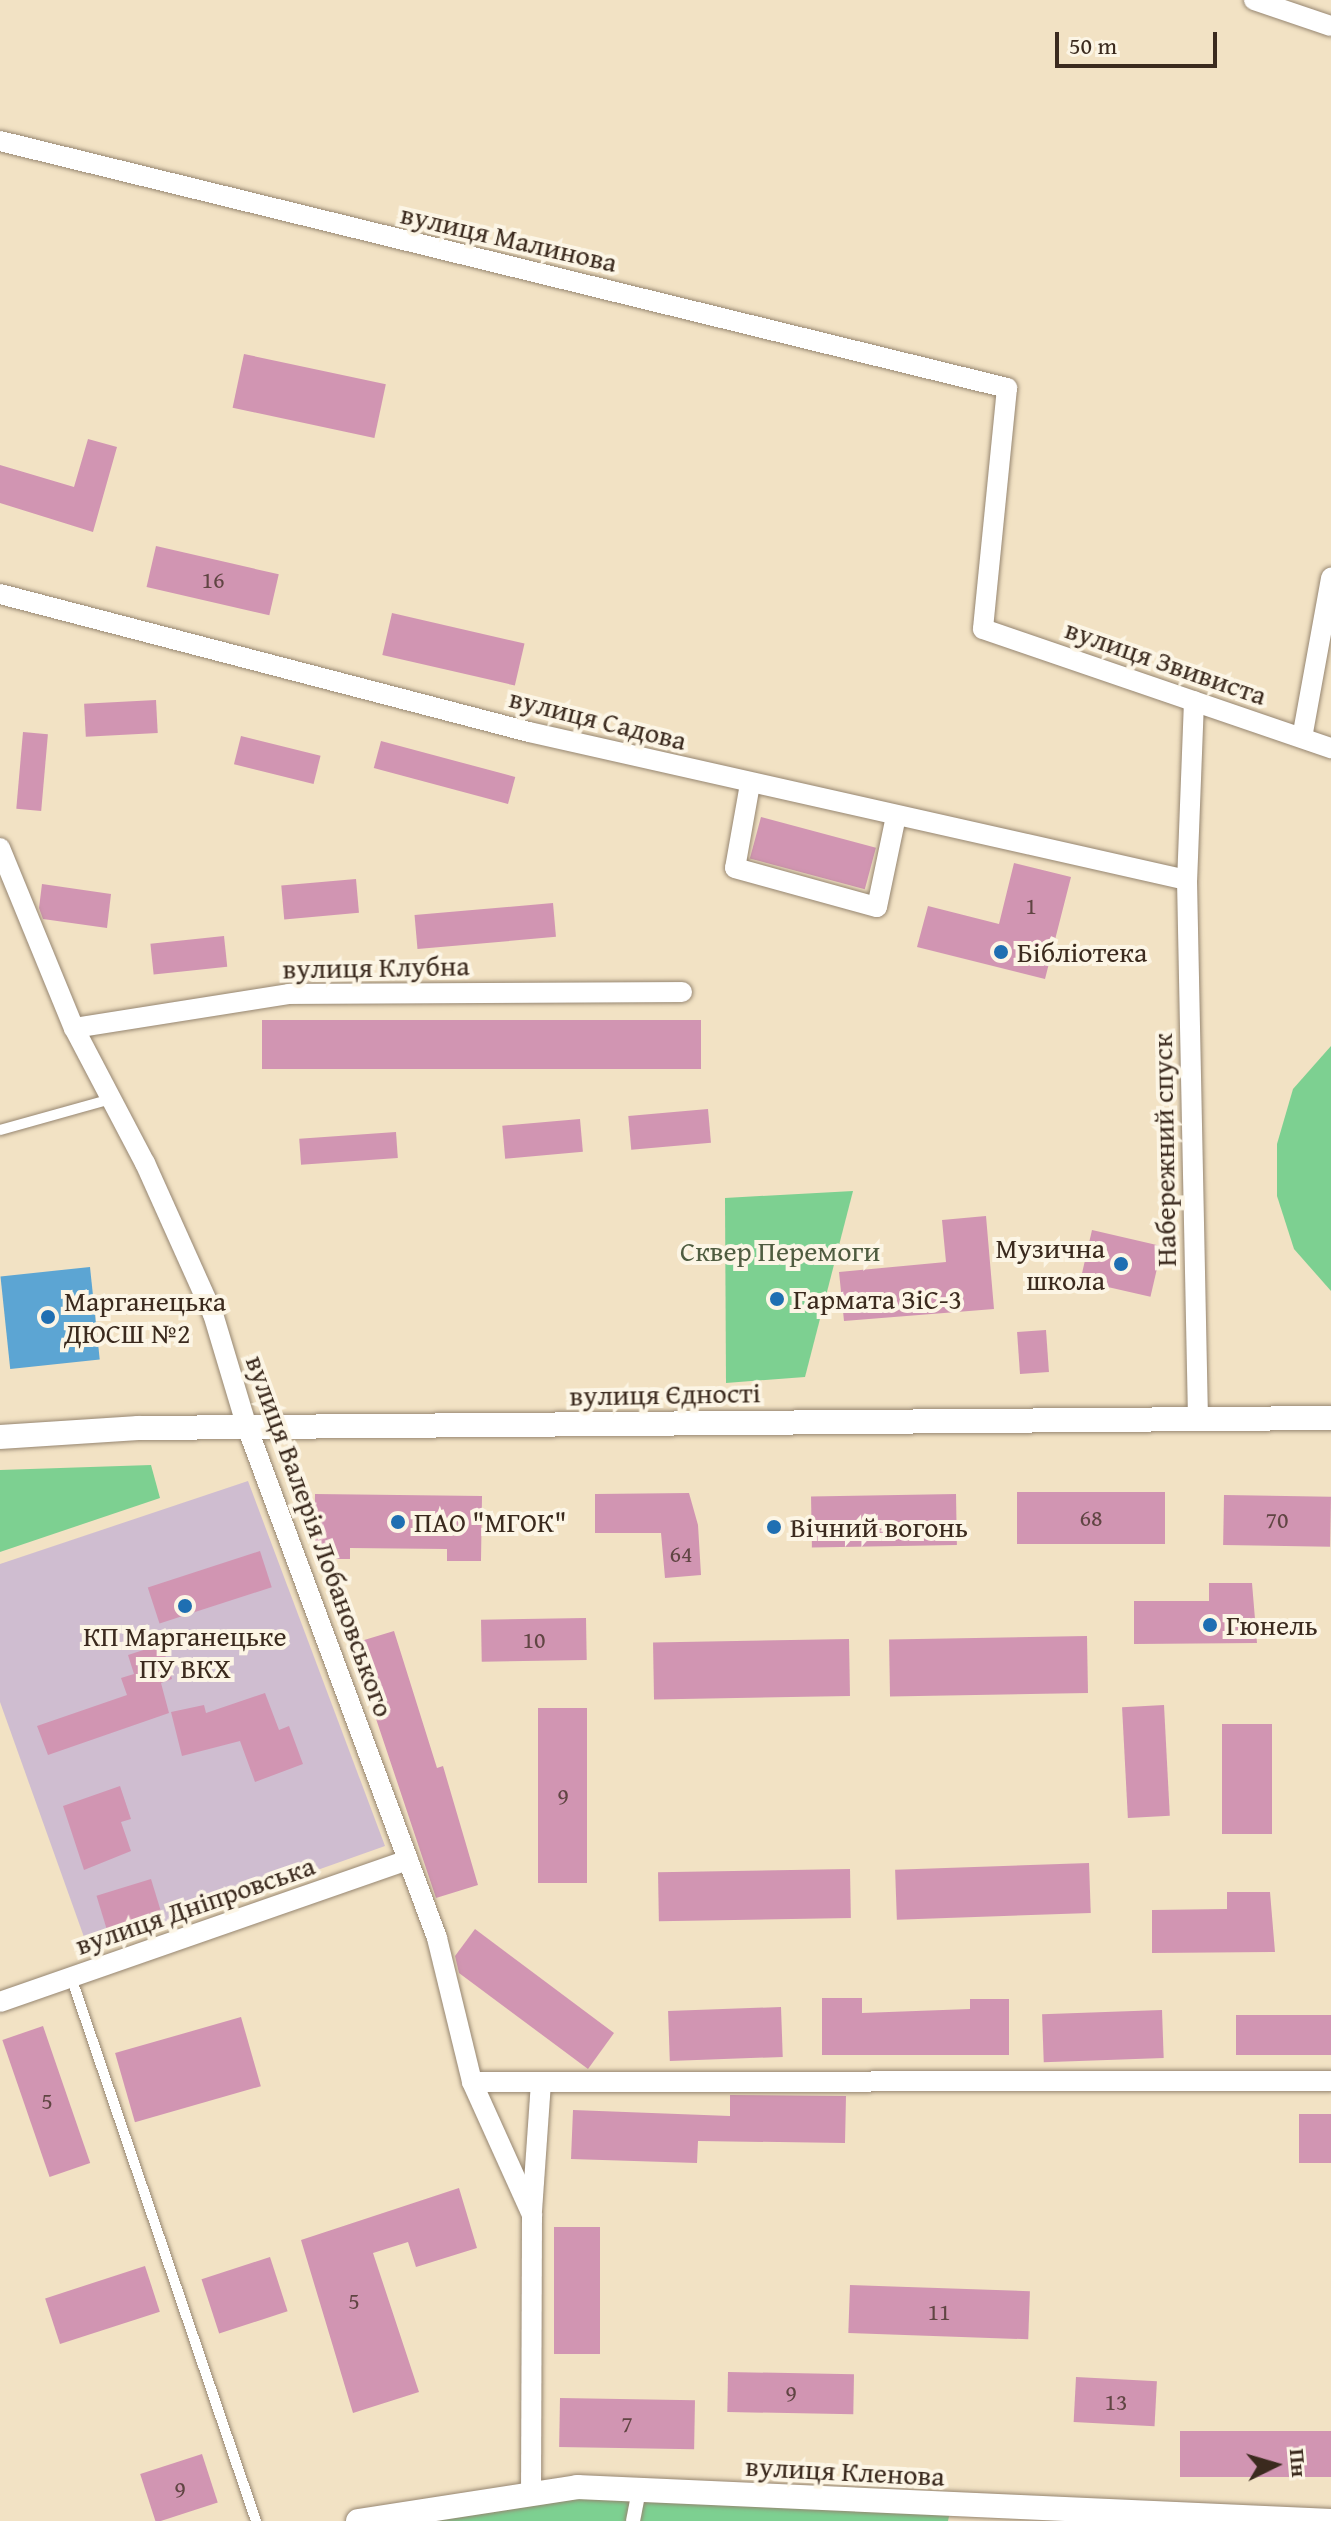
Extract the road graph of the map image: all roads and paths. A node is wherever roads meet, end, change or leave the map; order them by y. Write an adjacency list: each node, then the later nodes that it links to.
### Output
1 (1254, 0): 2 (street)
2 (1331, 26)
3 (0, 141): 6 (street, вулиця Малинова)
4 (1331, 578): 8 (street)
5 (0, 594): 10 (street, вулиця Садова)
6 (983, 629): 7 (street, вулиця Звивиста)
7 (1194, 701): 8 (street, вулиця Звивиста); 13 (street, Набережний спуск)
8 (1302, 738): 9 (street, вулиця Звивиста)
9 (1331, 748)
10 (750, 784): 11 (street, вулиця Садова); 11 (street)
11 (896, 816): 13 (street, вулиця Садова)
12 (0, 848): 15 (street, вулиця Валерія Лобановського)
13 (1187, 880): 19 (street, Набережний спуск)
14 (682, 992): 15 (street, вулиця Клубна)
15 (74, 1028): 16 (street, вулиця Валерія Лобановського)
16 (111, 1099): 17 (lane); 20 (street, вулиця Валерія Лобановського)
17 (0, 1130)
18 (1331, 1418): 19 (street, вулиця Єдності)
19 (1198, 1419): 20 (street, вулиця Єдності)
20 (247, 1427): 21 (street, вулиця Єдності); 22 (street, вулиця Валерія Лобановського)
21 (0, 1437)
22 (408, 1860): 23 (street, вулиця Дніпровська); 26 (street, вулиця Валерія Лобановського)
23 (71, 1977): 24 (street, вулиця Дніпровська); 31 (lane)
24 (0, 2002)
25 (1331, 2081): 27 (street)
26 (472, 2082): 27 (street); 28 (street, вулиця Валерія Лобановського)
27 (541, 2082): 28 (street)
28 (532, 2215): 30 (street)
29 (639, 2490): 30 (street, вулиця Кленова); 33 (street); 34 (street, вулиця Кленова)
30 (531, 2493): 32 (street, вулиця Кленова)
31 (256, 2521)
32 (358, 2521)
33 (633, 2521)
34 (1331, 2521)

